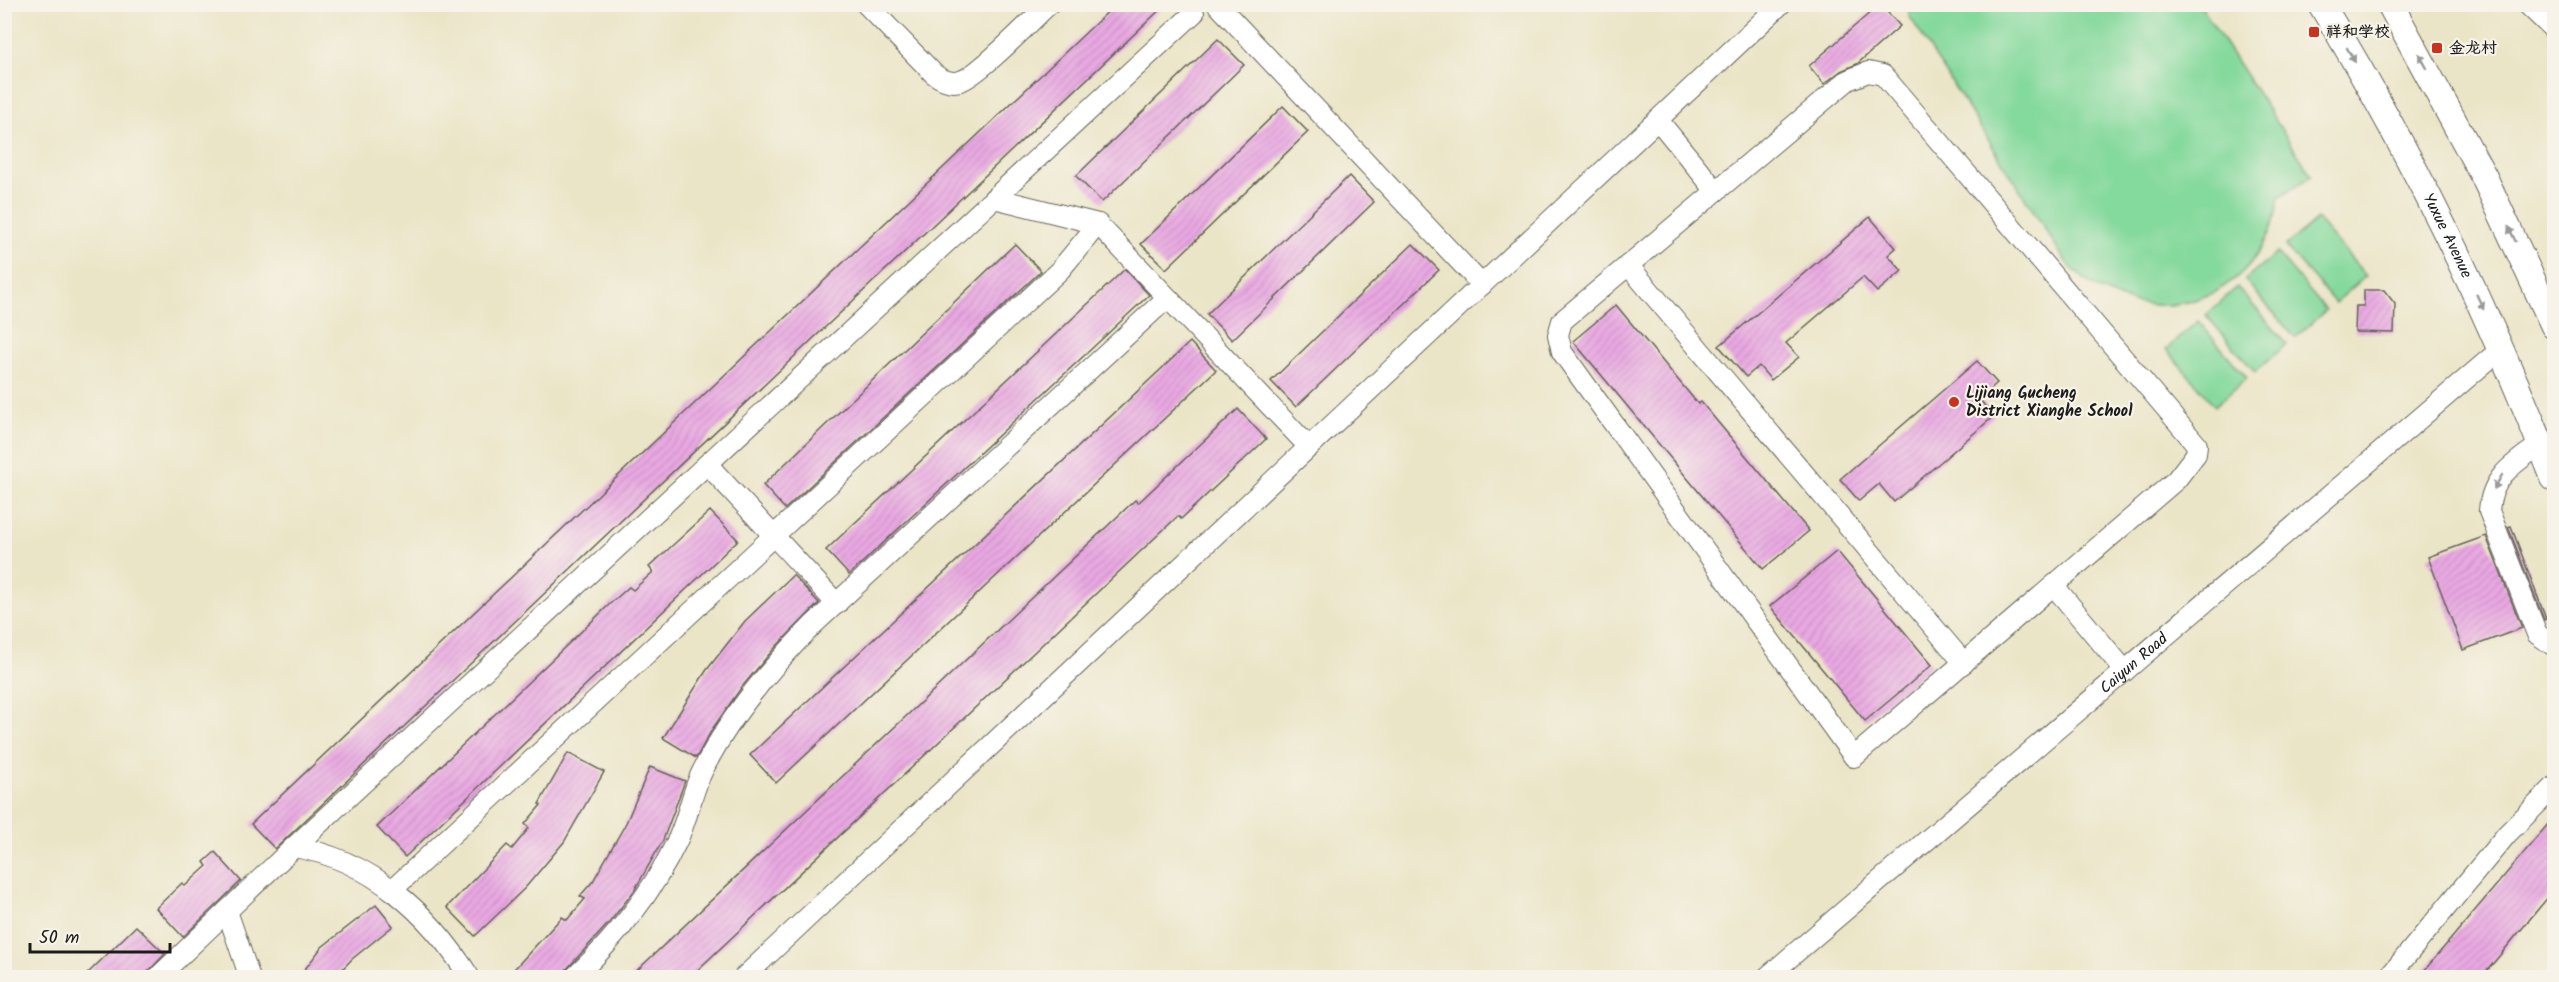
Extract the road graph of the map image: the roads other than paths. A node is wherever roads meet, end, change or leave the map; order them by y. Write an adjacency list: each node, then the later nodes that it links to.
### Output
1 (866, 4): 2 (street)
2 (1049, 4)
3 (1217, 4): 15 (street)
4 (1781, 4): 10 (street)
5 (2321, 4): 18 (main road, Yuxue Avenue, one-way to 18)
6 (2390, 4): 17 (main road, one-way to 6)
7 (2527, 4): 9 (street)
8 (1194, 13): 12 (street)
9 (2554, 30)
10 (1658, 120): 11 (street); 15 (street)
11 (1716, 191): 14 (street); 24 (street)
12 (994, 198): 13 (street); 21 (street)
13 (1098, 224): 16 (street); 23 (street)
14 (1629, 265): 27 (street); 27 (street)
15 (1482, 285): 20 (street)
16 (1167, 298): 20 (street); 25 (street)
17 (2554, 326)
18 (2501, 349): 19 (main road, Yuxue Avenue); 28 (street, Caiyun Road)
19 (2541, 444): 22 (main road, Yuxue Avenue); 26 (street, one-way to 26)
20 (1309, 447): 37 (street)
21 (707, 464): 23 (street); 30 (street)
22 (2554, 478)
23 (774, 536): 25 (street); 31 (street)
24 (2054, 586): 27 (street); 28 (street)
25 (837, 604): 36 (street)
26 (2554, 646)
27 (1964, 663)
28 (2125, 671): 38 (street, Caiyun Road)
29 (2554, 787): 39 (street)
30 (294, 848): 31 (street); 32 (street)
31 (392, 890): 35 (street)
32 (227, 911): 33 (street); 34 (street)
33 (157, 978)
34 (250, 978)
35 (470, 978)
36 (574, 978)
37 (743, 978)
38 (1766, 978)
39 (2388, 978)

